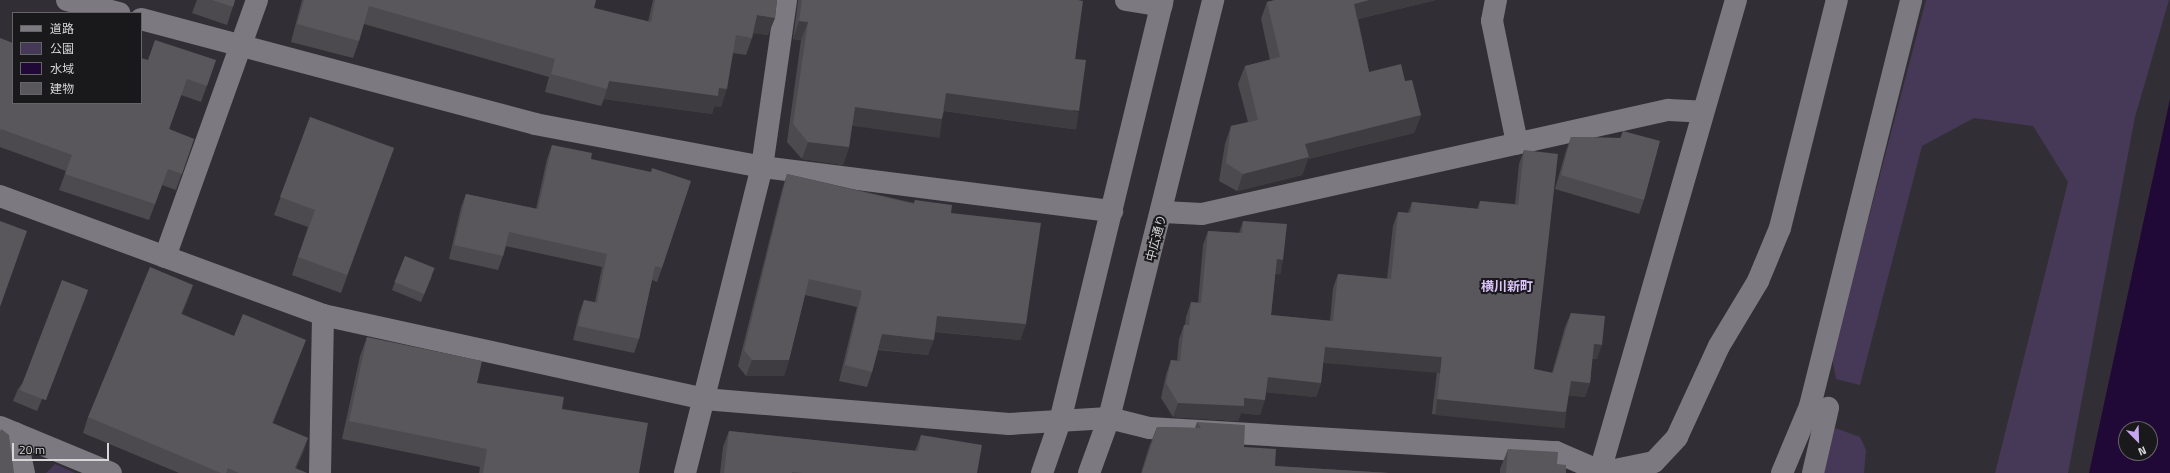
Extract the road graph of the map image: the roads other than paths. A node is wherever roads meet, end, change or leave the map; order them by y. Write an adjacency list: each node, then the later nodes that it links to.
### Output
1 (67, 0): 11 (street)
2 (257, 0): 13 (street)
3 (786, 0): 16 (street)
4 (1126, 0): 10 (street)
5 (1213, 0): 19 (street, 中広通り)
6 (1496, 0): 15 (street)
7 (1736, 0): 14 (street)
8 (1837, 0): 27 (street)
9 (1911, 0): 23 (street)
10 (1162, 3): 18 (street)
11 (115, 12)
12 (142, 18): 13 (street)
13 (242, 44): 16 (street); 20 (street)
14 (1703, 112): 15 (street); 28 (street)
15 (1517, 143): 19 (street)
16 (762, 167): 18 (street); 22 (street)
17 (0, 196): 20 (street)
18 (1112, 211): 25 (street)
19 (1162, 212): 24 (street, 中広通り)
20 (165, 257): 21 (street)
21 (323, 315): 22 (street); 31 (street)
22 (704, 399): 25 (street); 32 (street)
23 (1826, 408): 35 (street); 36 (street)
24 (1109, 418): 25 (street); 28 (street); 34 (street, 中広通り)
25 (1060, 421): 33 (street)
26 (8, 430): 29 (street); 30 (street)
27 (1656, 467): 28 (street)
28 (1600, 472)
29 (24, 473)
30 (111, 473)
31 (320, 473)
32 (685, 473)
33 (1042, 473)
34 (1089, 473)
35 (1782, 473)
36 (1813, 473)

